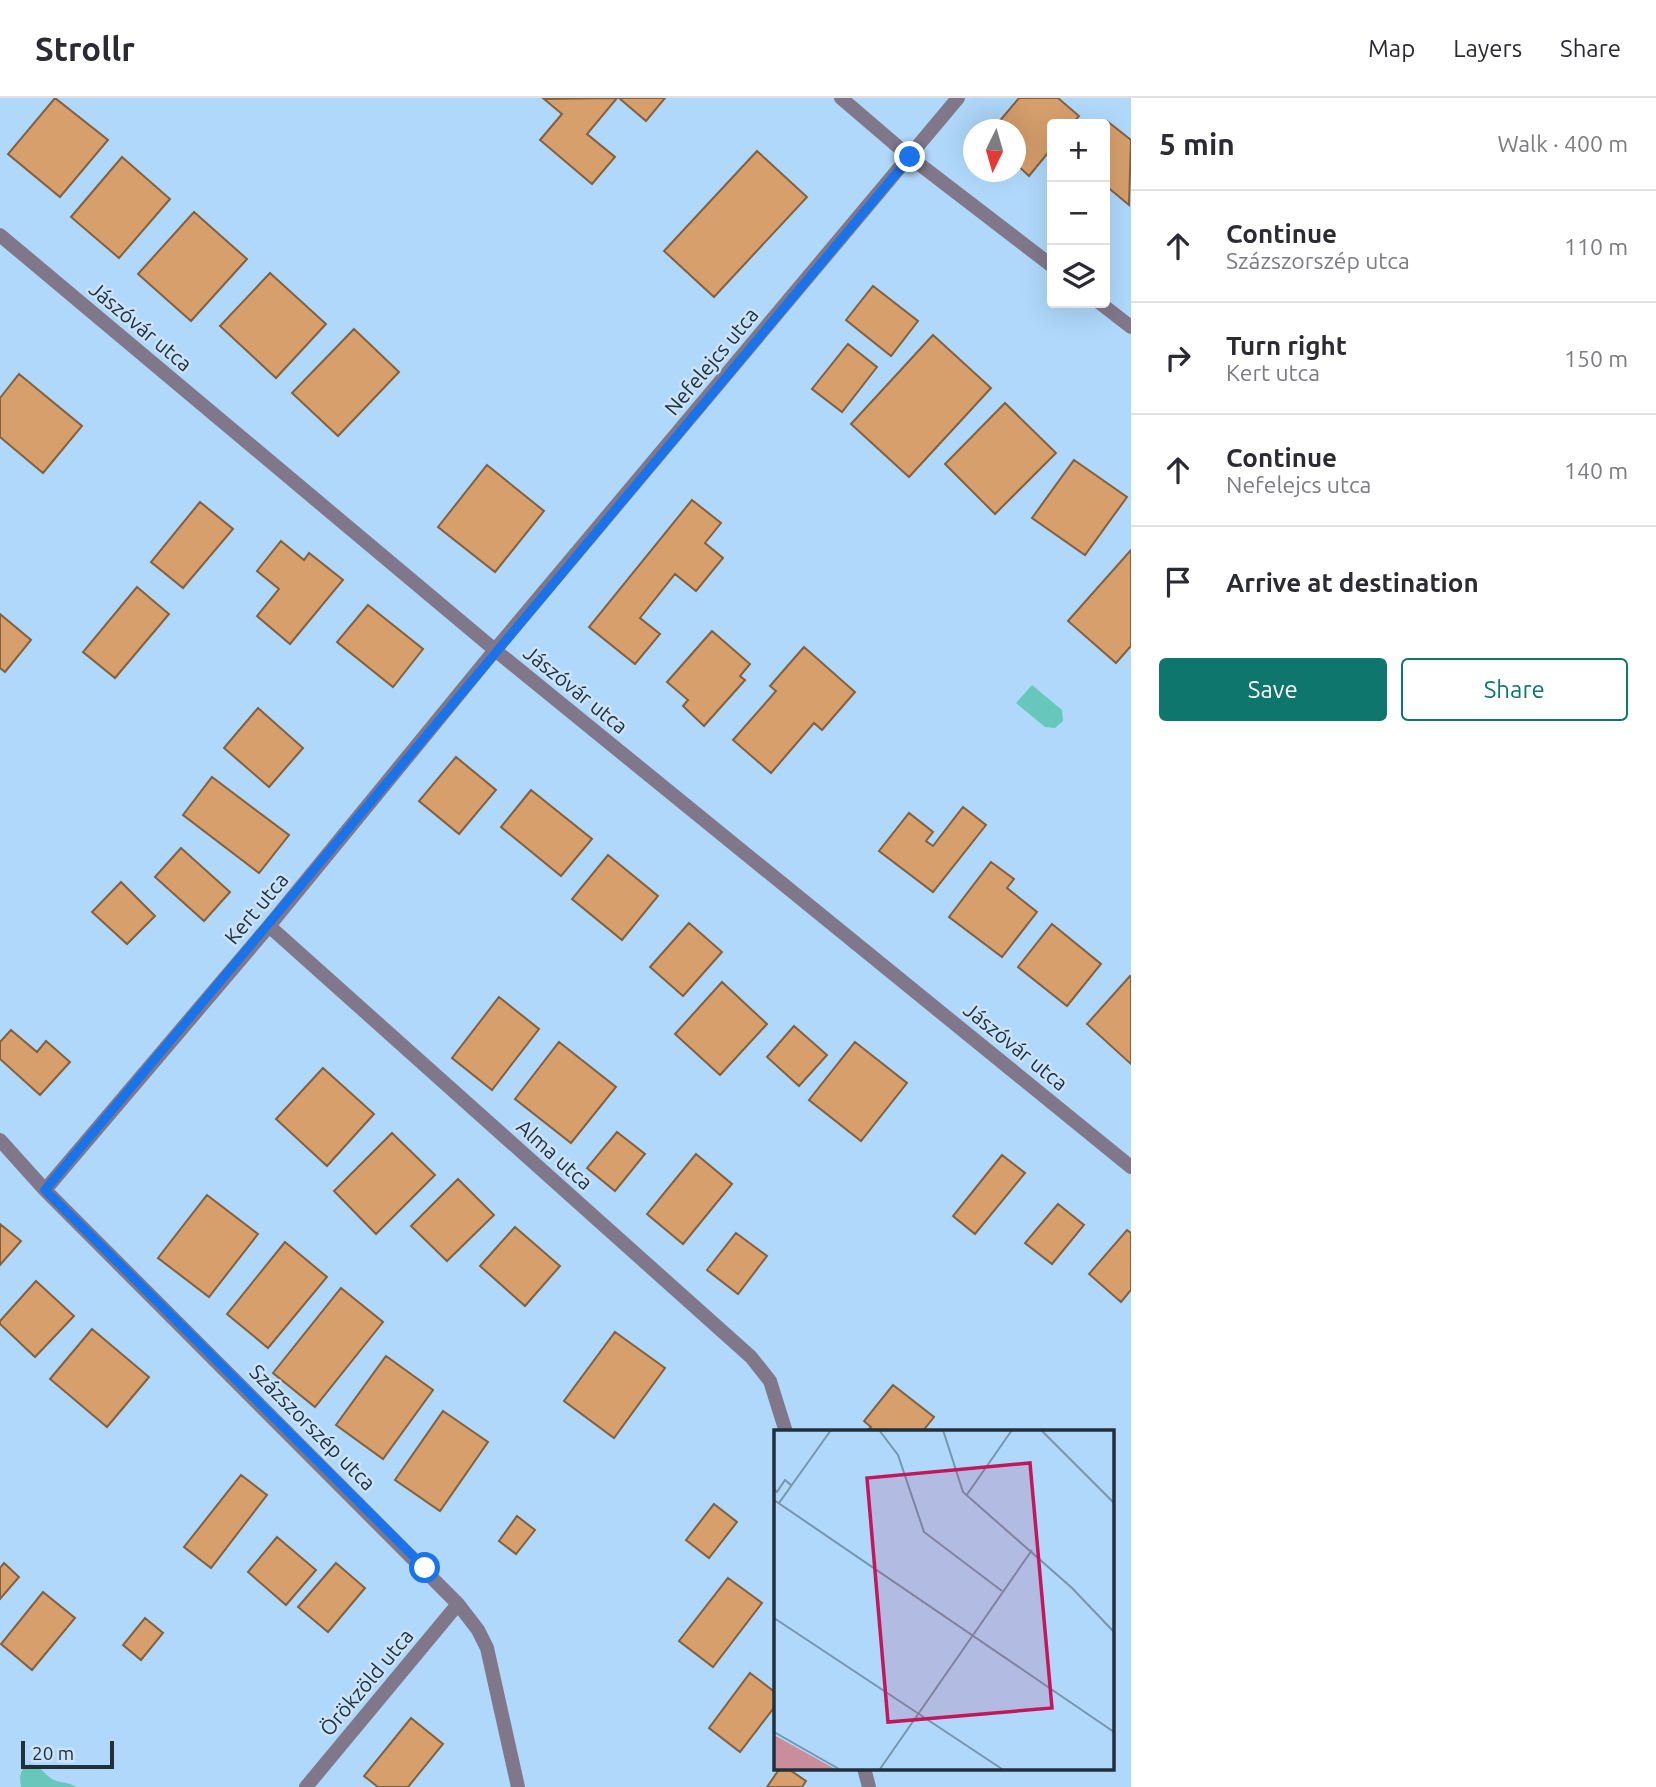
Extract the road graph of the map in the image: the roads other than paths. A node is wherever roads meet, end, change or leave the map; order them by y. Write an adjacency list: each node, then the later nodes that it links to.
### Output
1 (841, 98): 3 (street)
2 (958, 98): 3 (street, Nefelejcs utca)
3 (910, 157): 5 (street); 8 (street, Nefelejcs utca)
4 (0, 235): 8 (street, Jászóvár utca)
5 (1047, 262)
6 (1106, 308): 7 (street)
7 (1131, 327)
8 (495, 650): 9 (street, Kert utca); 11 (street, Jászóvár utca)
9 (269, 926): 12 (street, Kert utca); 13 (street, Alma utca)
10 (0, 1140): 12 (street, Százszorszép utca)
11 (1131, 1167)
12 (45, 1190): 14 (street, Százszorszép utca)
13 (785, 1430)
14 (458, 1604): 16 (street, Örökzöld utca); 17 (street, Százszorszép utca)
15 (865, 1770): 18 (street)
16 (306, 1787)
17 (518, 1787)
18 (869, 1787)

